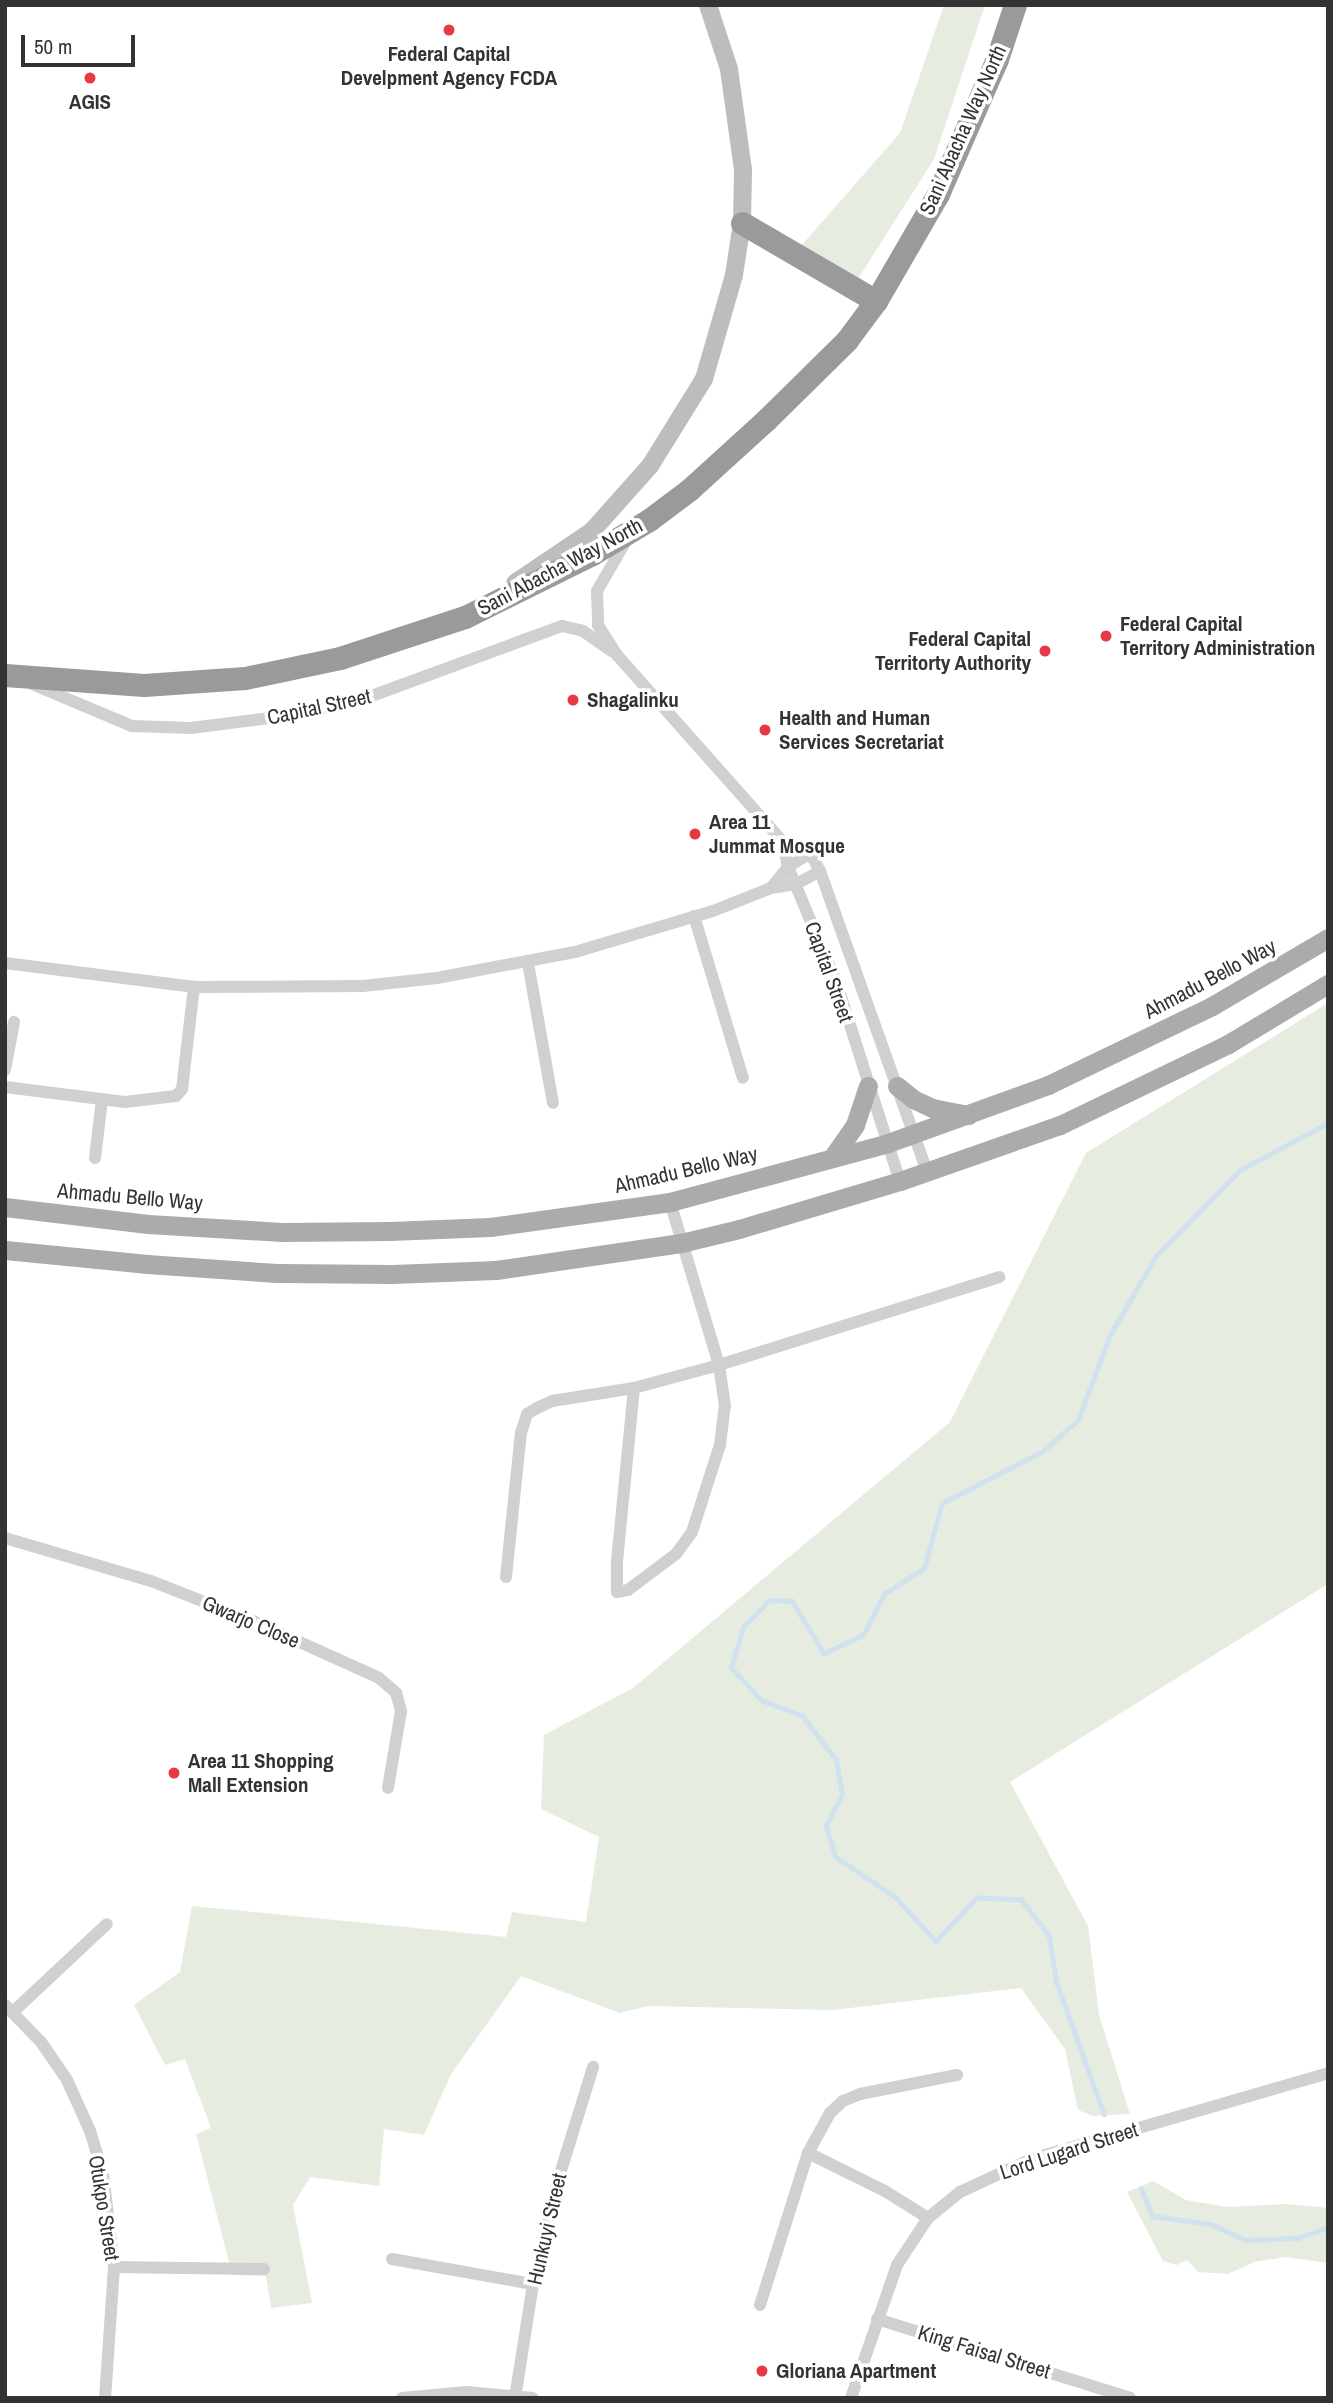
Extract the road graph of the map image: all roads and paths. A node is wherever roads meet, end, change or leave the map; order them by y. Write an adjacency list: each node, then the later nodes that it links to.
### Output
1 (708, 5): 3 (street)
2 (1016, 5): 4 (highway, Sani Abacha Way North)
3 (742, 223): 4 (highway); 6 (street)
4 (876, 301): 5 (highway, Sani Abacha Way North)
5 (634, 529): 6 (highway, Sani Abacha Way North); 7 (street, Capital Street)
6 (465, 617): 8 (highway, Sani Abacha Way North)
7 (617, 655): 8 (street, Capital Street); 9 (street, Capital Street)
8 (8, 676)
9 (783, 842): 10 (street); 11 (street, Capital Street)
10 (810, 853): 11 (street); 12 (street)
11 (788, 867): 13 (street, Capital Street); 14 (street)
12 (820, 871): 13 (street); 25 (street)
13 (796, 884): 14 (street); 24 (street, Capital Street)
14 (771, 888): 15 (street)
15 (694, 916): 17 (street); 23 (street)
16 (1328, 938): 29 (main road, Ahmadu Bello Way)
17 (528, 962): 20 (street); 28 (street)
18 (5, 963): 20 (street)
19 (1328, 985): 34 (main road)
20 (194, 988): 27 (street)
21 (14, 1022): 22 (street)
22 (5, 1070)
23 (743, 1078)
24 (868, 1086): 31 (street, Capital Street); 33 (main road)
25 (897, 1086): 29 (main road); 30 (street)
26 (5, 1087): 27 (street)
27 (102, 1099): 32 (street)
28 (553, 1103)
29 (970, 1116): 30 (main road, Ahmadu Bello Way)
30 (915, 1134): 31 (main road, Ahmadu Bello Way); 34 (street)
31 (888, 1143): 33 (main road, Ahmadu Bello Way); 35 (street, Capital Street)
32 (95, 1158)
33 (832, 1158): 36 (main road, Ahmadu Bello Way)
34 (927, 1172): 35 (main road)
35 (900, 1181): 38 (main road)
36 (670, 1202): 37 (main road, Ahmadu Bello Way); 38 (street)
37 (5, 1207)
38 (681, 1243): 39 (main road); 41 (street)
39 (5, 1250)
40 (999, 1277): 41 (street)
41 (719, 1365): 42 (street); 42 (street)
42 (634, 1388): 44 (street)
43 (5, 1538): 45 (street, Gwarjo Close)
44 (506, 1577)
45 (388, 1788)
46 (107, 1924): 47 (street)
47 (10, 2008): 54 (street, Otukpo Street)
48 (593, 2067): 56 (street, Hunkuyi Street)
49 (1328, 2073): 52 (street, Lord Lugard Street)
50 (957, 2075): 51 (street)
51 (808, 2152): 52 (street); 57 (street)
52 (929, 2218): 58 (street, Lord Lugard Street)
53 (392, 2259): 56 (street)
54 (114, 2267): 55 (street); 60 (street, Otukpo Street)
55 (264, 2269)
56 (533, 2284): 59 (street, Hunkuyi Street)
57 (760, 2305)
58 (877, 2319): 63 (street, Lord Lugard Street); 64 (street, King Faisal Street)
59 (515, 2396): 61 (street); 62 (street)
60 (105, 2398)
61 (402, 2398)
62 (533, 2398)
63 (851, 2398)
64 (1130, 2398)

